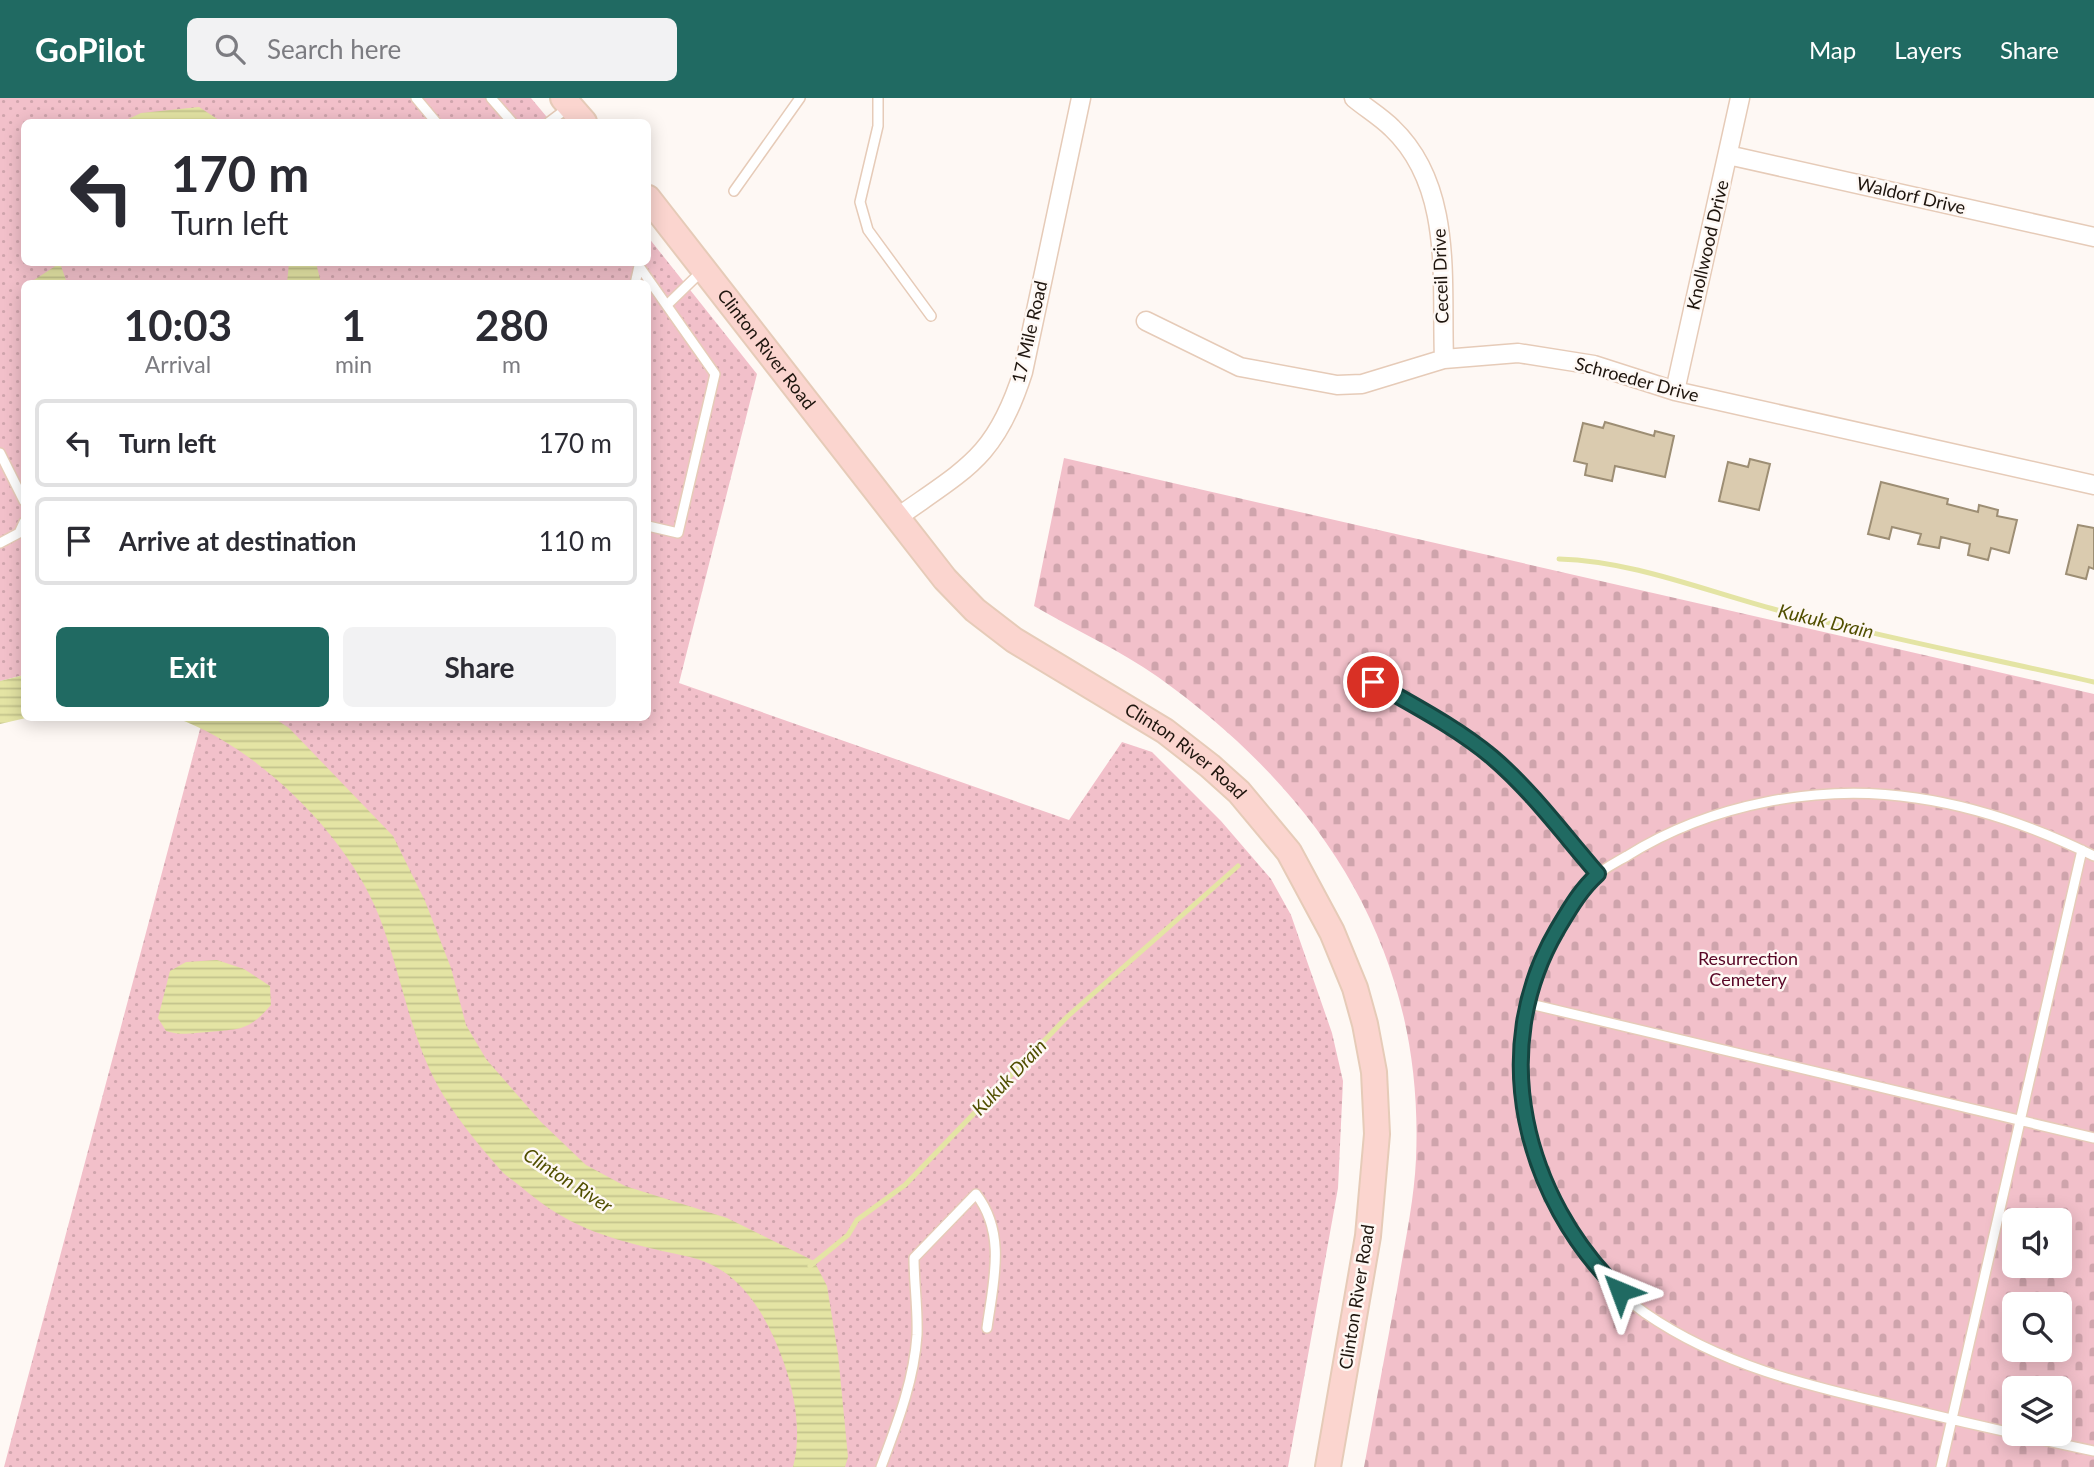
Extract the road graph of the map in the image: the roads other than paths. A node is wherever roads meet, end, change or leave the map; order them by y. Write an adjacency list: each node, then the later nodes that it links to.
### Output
1 (416, 98): 9 (lane)
2 (491, 98): 10 (lane)
3 (800, 98): 13 (lane)
4 (878, 98): 19 (lane)
5 (1081, 98): 26 (street, 17 Mile Road)
6 (1354, 98): 21 (street, Ceceil Drive)
7 (1740, 98): 12 (street, Knollwood Drive)
8 (572, 109): 11 (lane)
9 (434, 119)
10 (509, 119)
11 (554, 119)
12 (1728, 155): 15 (street, Waldorf Drive); 22 (street, Knollwood Drive)
13 (734, 191)
14 (651, 202): 16 (street, Clinton River Road)
15 (2094, 237)
16 (703, 270): 18 (lane); 26 (street, Clinton River Road)
17 (651, 281): 18 (lane)
18 (668, 304): 27 (lane)
19 (931, 316)
20 (1146, 321): 21 (street, Schroeder Drive)
21 (1444, 359): 22 (street, Schroeder Drive)
22 (1675, 391): 24 (street, Schroeder Drive)
23 (0, 453): 25 (lane)
24 (2094, 485)
25 (21, 495)
26 (898, 517): 41 (street, Clinton River Road)
27 (651, 527)
28 (21, 529): 29 (lane)
29 (0, 542)
30 (1373, 682): 33 (lane)
31 (2082, 850): 32 (lane); 33 (lane); 35 (lane)
32 (2094, 856)
33 (1598, 874): 34 (lane)
34 (1526, 1003): 35 (lane); 38 (lane)
35 (2021, 1119): 36 (lane); 38 (lane)
36 (2094, 1138)
37 (987, 1328): 40 (lane)
38 (1952, 1419): 39 (lane); 42 (lane)
39 (2094, 1451)
40 (881, 1467)
41 (1328, 1467)
42 (1941, 1467)

